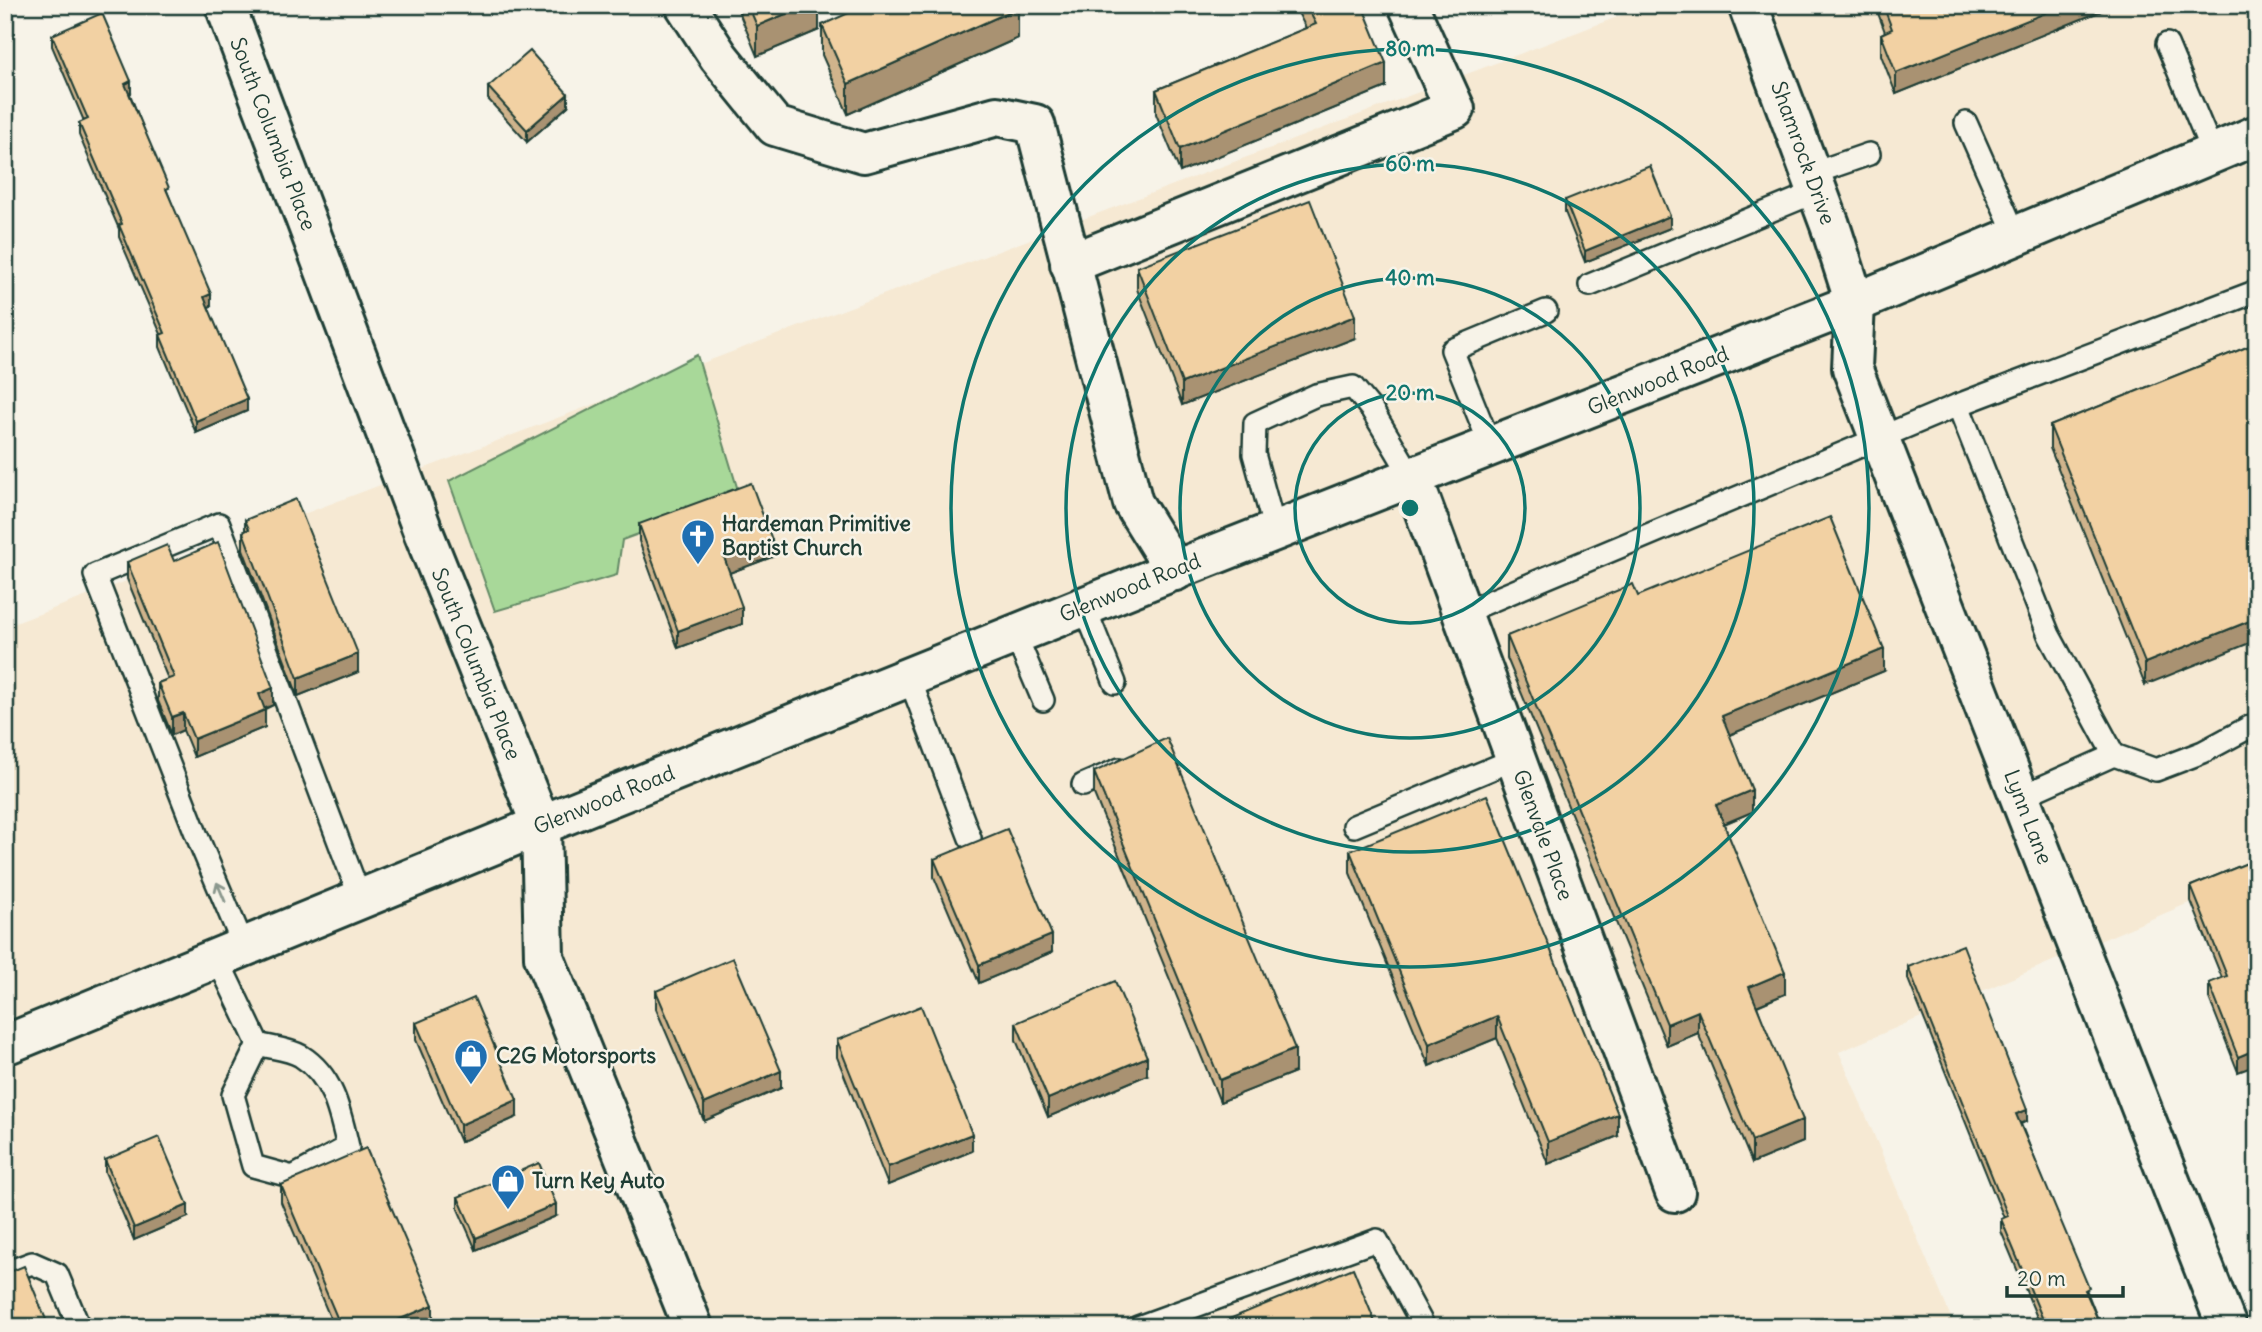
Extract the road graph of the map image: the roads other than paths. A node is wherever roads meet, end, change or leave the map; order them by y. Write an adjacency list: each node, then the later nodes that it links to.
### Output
1 (225, 5): 35 (street, South Columbia Place)
2 (685, 5): 12 (street)
3 (1408, 5): 12 (street)
4 (1748, 5): 10 (street, Shamrock Drive)
5 (2167, 44): 8 (lane)
6 (1966, 123): 11 (lane)
7 (2257, 135): 8 (street, Glenwood Road)
8 (2213, 153): 11 (street, Glenwood Road)
9 (1869, 154): 10 (lane)
10 (1814, 182): 13 (lane); 15 (street, Shamrock Drive)
11 (2016, 236): 15 (street, Glenwood Road)
12 (1070, 264): 22 (street)
13 (1590, 285)
14 (2257, 291): 17 (lane)
15 (1855, 303): 18 (street, Lynn Lane); 19 (street, Glenwood Road)
16 (1546, 311): 19 (lane)
17 (1958, 405): 18 (lane); 30 (lane)
18 (1880, 439): 24 (lane); 34 (street, Lynn Lane)
19 (1491, 447): 20 (street, Glenwood Road)
20 (1412, 477): 21 (street, Glenwood Road); 21 (lane); 24 (street, Glenvale Place)
21 (1275, 531): 22 (street, Glenwood Road)
22 (1175, 570): 23 (street, Glenwood Road)
23 (1084, 606): 25 (street, Glenwood Road); 27 (lane)
24 (1462, 613): 32 (street, Glenvale Place)
25 (1015, 634): 26 (street, Glenwood Road); 28 (lane)
26 (909, 677): 35 (street, Glenwood Road); 37 (lane)
27 (1115, 683)
28 (1043, 700)
29 (2257, 723): 30 (lane)
30 (2114, 755): 34 (lane)
31 (1143, 759): 33 (lane)
32 (1515, 759): 36 (lane); 42 (street, Glenvale Place)
33 (1083, 785)
34 (2020, 797): 48 (street, Lynn Lane)
35 (541, 825): 38 (street, Glenwood Road); 45 (street, South Columbia Place)
36 (1354, 826)
37 (970, 838)
38 (361, 900): 39 (street, Glenwood Road); 39 (lane, one-way to 38)
39 (231, 953): 40 (lane); 41 (street, Glenwood Road)
40 (258, 1044): 40 (lane)
41 (5, 1045)
42 (1675, 1192)
43 (5, 1273): 44 (lane)
44 (79, 1327)
45 (693, 1327)
46 (1138, 1327): 47 (lane)
47 (1424, 1327)
48 (2227, 1327)

